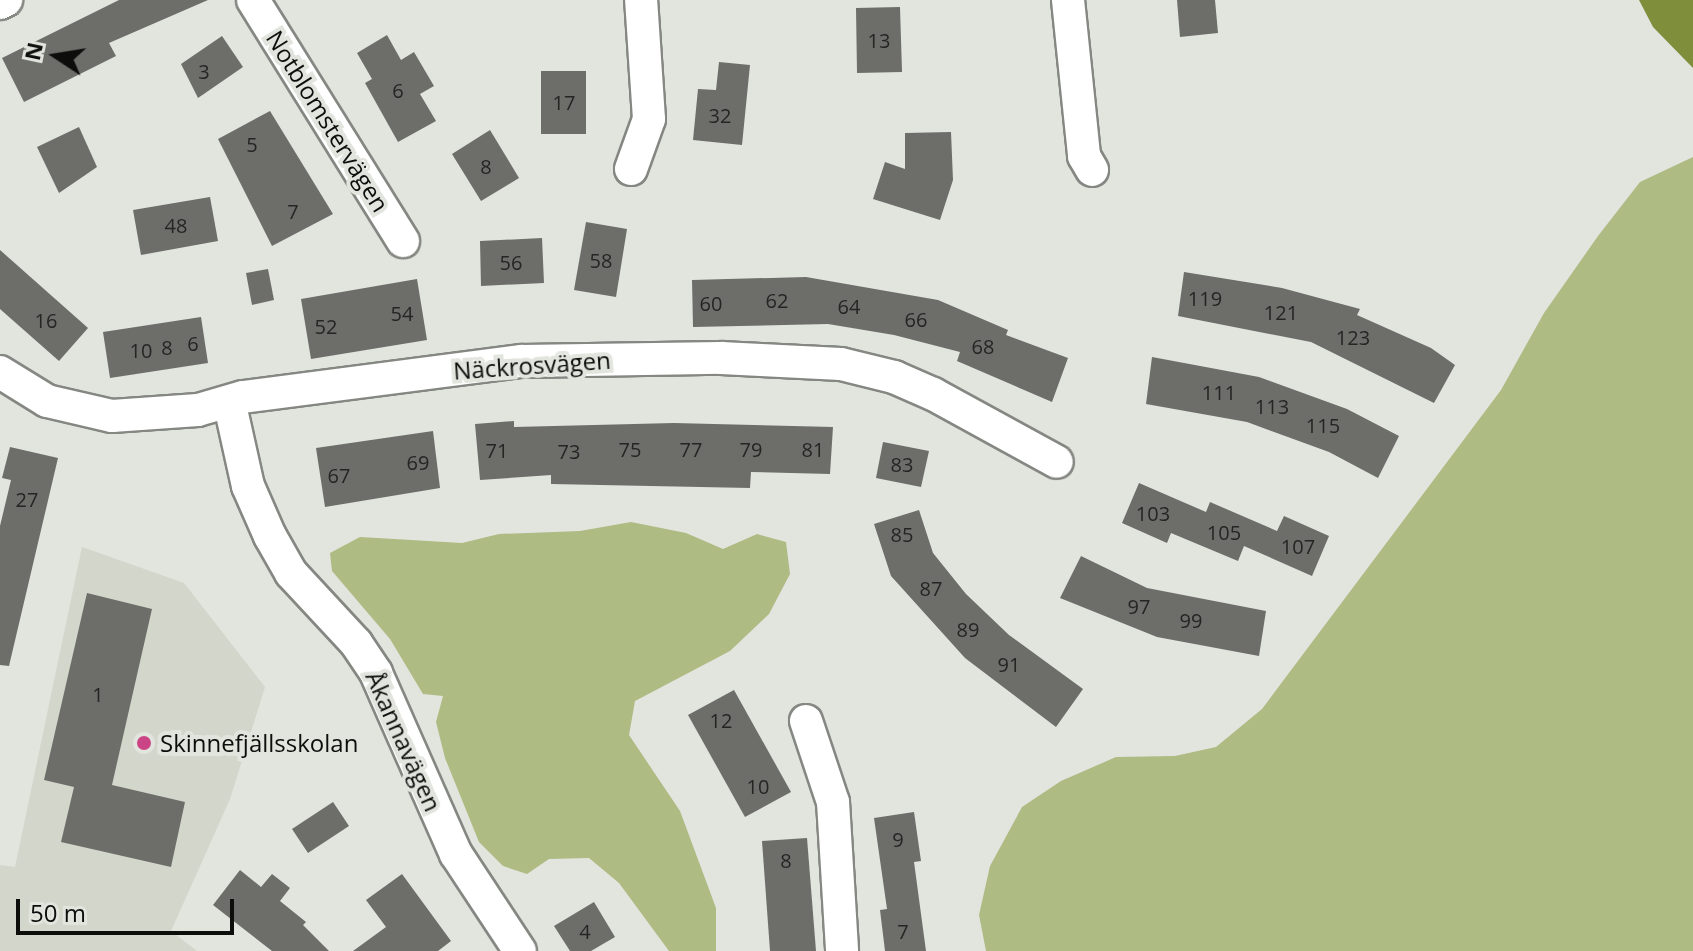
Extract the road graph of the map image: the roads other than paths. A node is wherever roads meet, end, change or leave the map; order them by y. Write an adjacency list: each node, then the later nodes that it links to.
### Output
1 (6, 0): 5 (street)
2 (253, 0): 8 (street, Notblomstervägen)
3 (641, 0): 6 (street)
4 (1068, 0): 7 (street)
5 (0, 3)
6 (631, 169)
7 (1092, 170)
8 (403, 241)
9 (0, 372): 10 (street, Näckrosvägen)
10 (230, 405): 11 (street, Näckrosvägen); 13 (street, Åkannavägen)
11 (1057, 462)
12 (806, 721): 14 (street)
13 (520, 951)
14 (842, 951)

